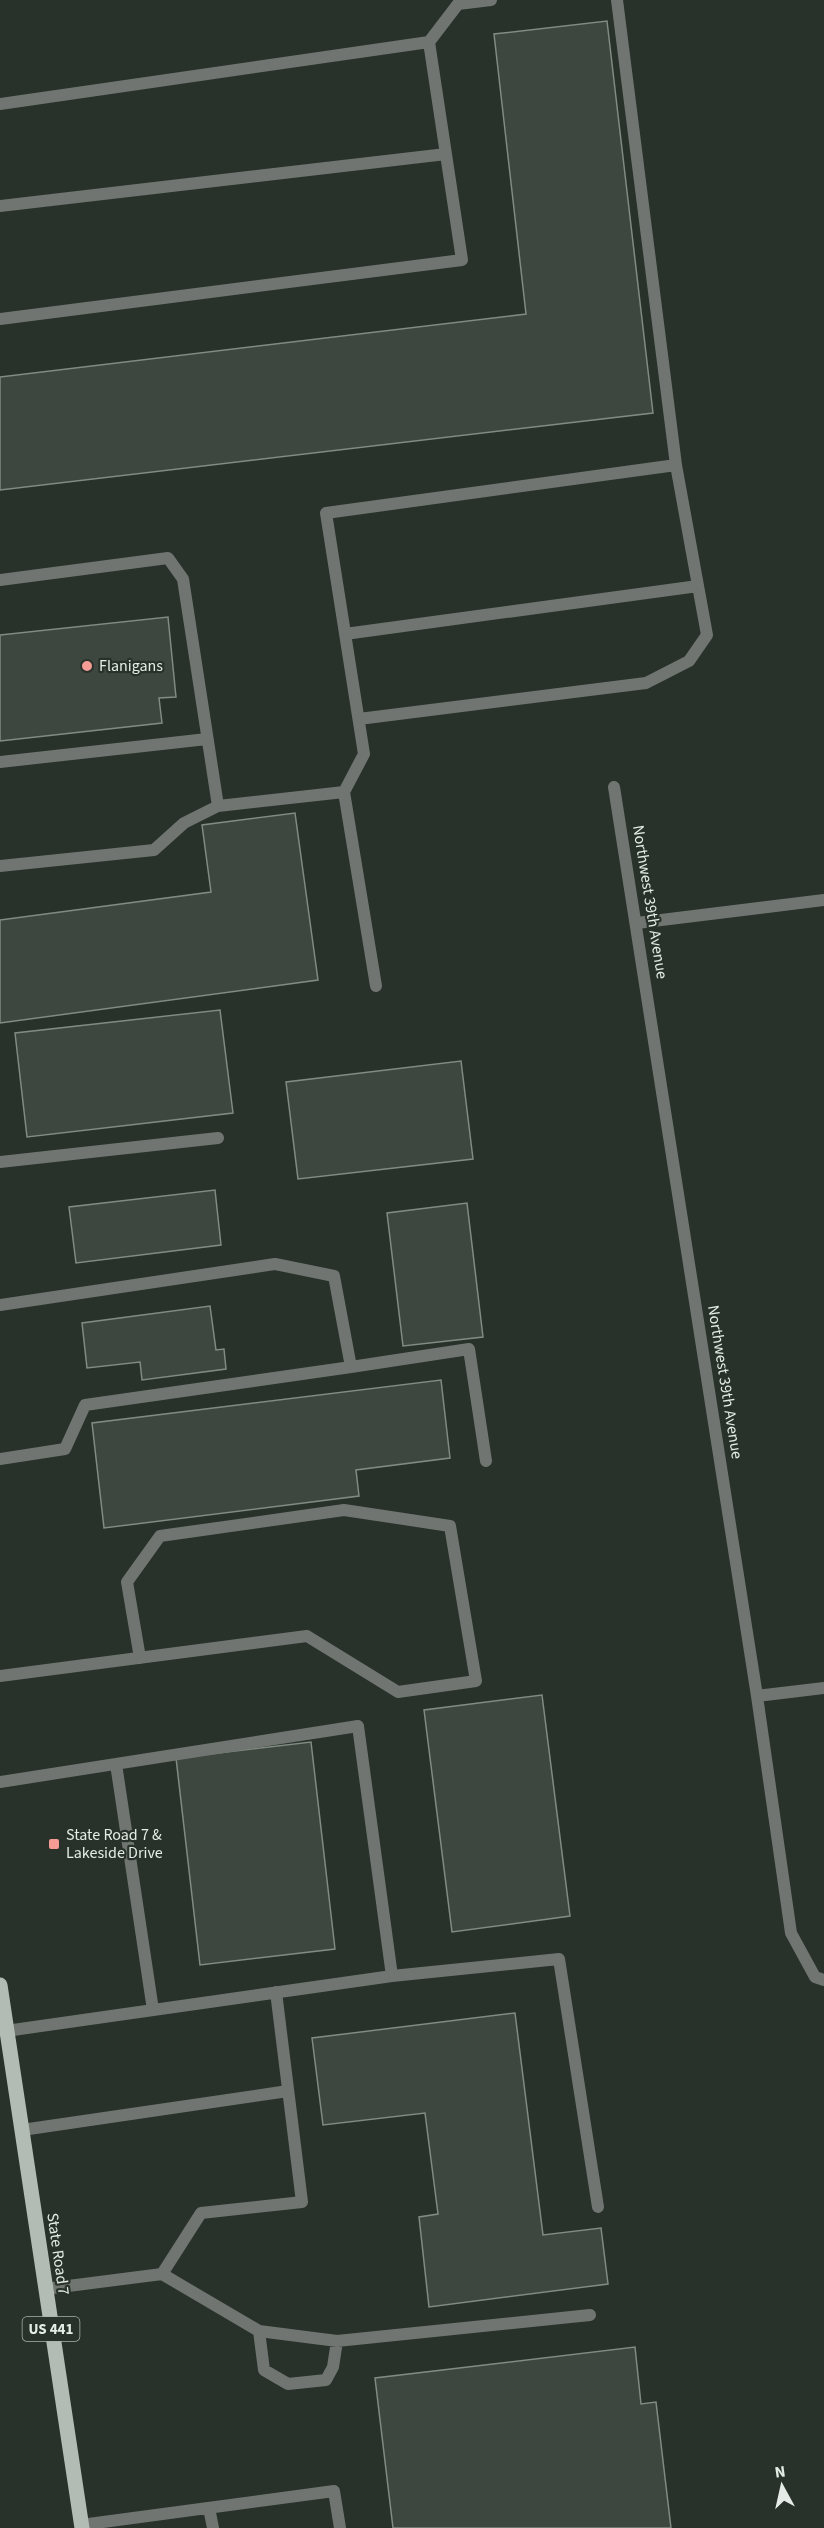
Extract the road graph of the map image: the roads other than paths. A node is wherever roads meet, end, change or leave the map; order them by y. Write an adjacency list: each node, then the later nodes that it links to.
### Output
1 (491, 0): 3 (street)
2 (617, 0): 8 (street)
3 (429, 42): 4 (street); 5 (street)
4 (0, 104)
5 (446, 154): 6 (street); 7 (street)
6 (0, 206)
7 (0, 319)
8 (676, 465): 10 (street); 11 (street)
9 (0, 580): 13 (street)
10 (698, 586): 11 (street); 12 (street)
11 (345, 634): 12 (street)
12 (359, 719): 16 (street)
13 (207, 739): 14 (street); 17 (street)
14 (0, 762)
15 (614, 787): 20 (street, Northwest 39th Avenue)
16 (344, 792): 17 (street); 21 (street)
17 (218, 806): 18 (street)
18 (0, 867)
19 (824, 900): 20 (street)
20 (637, 923): 31 (street, Northwest 39th Avenue)
21 (376, 986)
22 (218, 1138): 23 (street)
23 (0, 1162)
24 (0, 1305): 25 (street)
25 (351, 1367): 26 (street); 27 (street)
26 (0, 1459)
27 (486, 1461)
28 (140, 1658): 28 (street); 29 (street)
29 (0, 1676)
30 (824, 1688): 31 (street)
31 (757, 1696): 35 (street, Northwest 39th Avenue)
32 (116, 1764): 33 (street); 34 (street); 38 (street)
33 (0, 1782)
34 (392, 1976): 37 (street); 42 (street)
35 (820, 1979)
36 (0, 1985): 39 (main road, State Road 7 / US 441)
37 (276, 1992): 38 (street); 40 (street)
38 (153, 2010): 39 (street)
39 (6, 2031): 41 (main road, State Road 7 / US 441)
40 (288, 2091): 41 (street); 43 (street)
41 (21, 2130): 44 (main road, State Road 7 / US 441)
42 (598, 2206)
43 (162, 2274): 44 (street); 46 (street)
44 (45, 2289): 49 (main road, State Road 7 / US 441)
45 (590, 2315): 47 (street)
46 (259, 2331): 47 (street); 47 (street)
47 (337, 2341)
48 (209, 2508): 49 (street); 50 (street); 51 (street)
49 (82, 2527)
50 (213, 2528)
51 (340, 2528)

